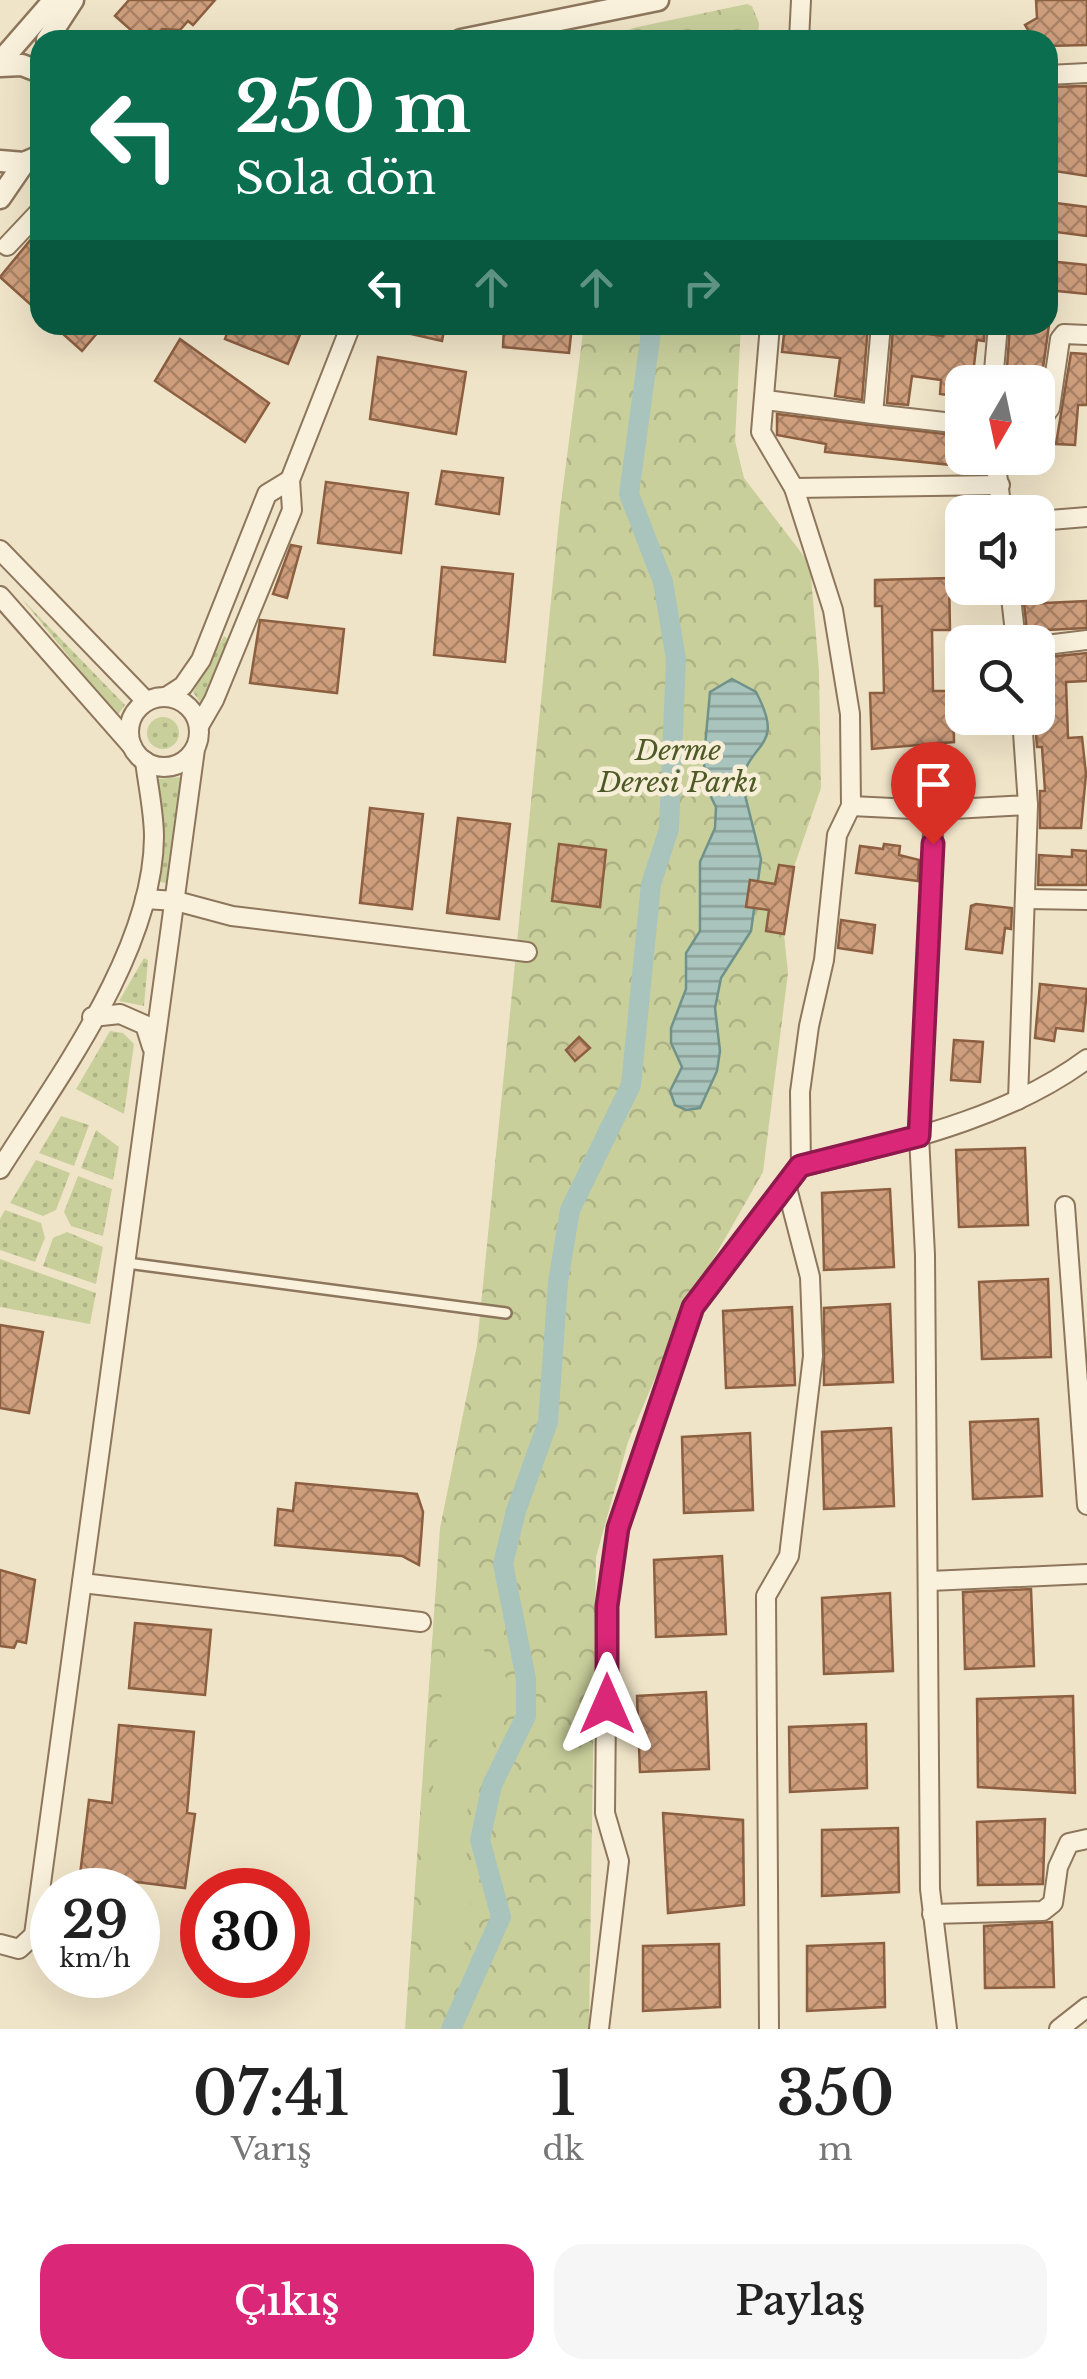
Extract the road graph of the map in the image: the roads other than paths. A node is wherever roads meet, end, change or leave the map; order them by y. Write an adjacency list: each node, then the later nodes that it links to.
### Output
1 (54, 0): 9 (street)
2 (74, 0): 6 (street)
3 (658, 0): 5 (street)
4 (801, 0): 8 (street)
5 (591, 8): 7 (street)
6 (54, 30)
7 (502, 30)
8 (800, 30)
9 (0, 64): 10 (street)
10 (30, 68)
11 (1087, 73): 12 (street)
12 (1058, 75)
13 (0, 161): 14 (street)
14 (30, 162)
15 (30, 168): 16 (street)
16 (0, 198)
17 (30, 222): 18 (street)
18 (8, 246)
19 (346, 335): 30 (street)
20 (769, 335): 26 (street)
21 (880, 335): 27 (street)
22 (997, 335): 24 (street)
23 (1087, 335): 25 (street)
24 (994, 365)
25 (1055, 374)
26 (766, 400): 27 (street); 32 (street)
27 (872, 414): 28 (street)
28 (945, 422)
29 (999, 475): 31 (street)
30 (290, 480): 40 (street); 42 (street)
31 (1000, 484): 32 (street); 33 (street)
32 (794, 488): 48 (street)
33 (1001, 495)
34 (1087, 517): 35 (street)
35 (1055, 520)
36 (0, 550): 41 (street)
37 (0, 596): 44 (street)
38 (1087, 640): 39 (street)
39 (1055, 644)
40 (166, 697): 41 (street); 42 (street)
41 (146, 702): 44 (street)
42 (199, 726): 45 (street)
43 (1023, 735): 47 (street)
44 (132, 746): 46 (street)
45 (194, 748): 46 (street); 51 (street)
46 (145, 761): 50 (street)
47 (1028, 805): 49 (street); 52 (street)
48 (850, 806): 49 (street); 60 (street)
49 (934, 810): 59 (street)
50 (145, 898): 51 (street); 55 (street)
51 (175, 900): 54 (street); 56 (street)
52 (1028, 900): 53 (street); 58 (street)
53 (1087, 900)
54 (528, 952)
55 (92, 1017): 56 (street); 61 (street)
56 (154, 1052): 64 (street)
57 (1087, 1060): 58 (street)
58 (1018, 1100): 59 (street)
59 (919, 1136): 60 (street); 68 (street)
60 (800, 1166): 62 (street)
61 (0, 1169)
62 (786, 1184): 75 (street); 76 (street)
63 (1065, 1206): 66 (street)
64 (124, 1263): 65 (lane); 69 (street)
65 (506, 1313)
66 (1087, 1505)
67 (1087, 1574): 68 (street)
68 (930, 1581): 72 (street)
69 (82, 1583): 70 (street); 73 (street)
70 (421, 1622)
71 (1087, 1839): 72 (street)
72 (932, 1914): 77 (street)
73 (0, 1944)
74 (1087, 2007): 78 (street)
75 (598, 2029)
76 (769, 2029)
77 (947, 2029)
78 (1059, 2029)

